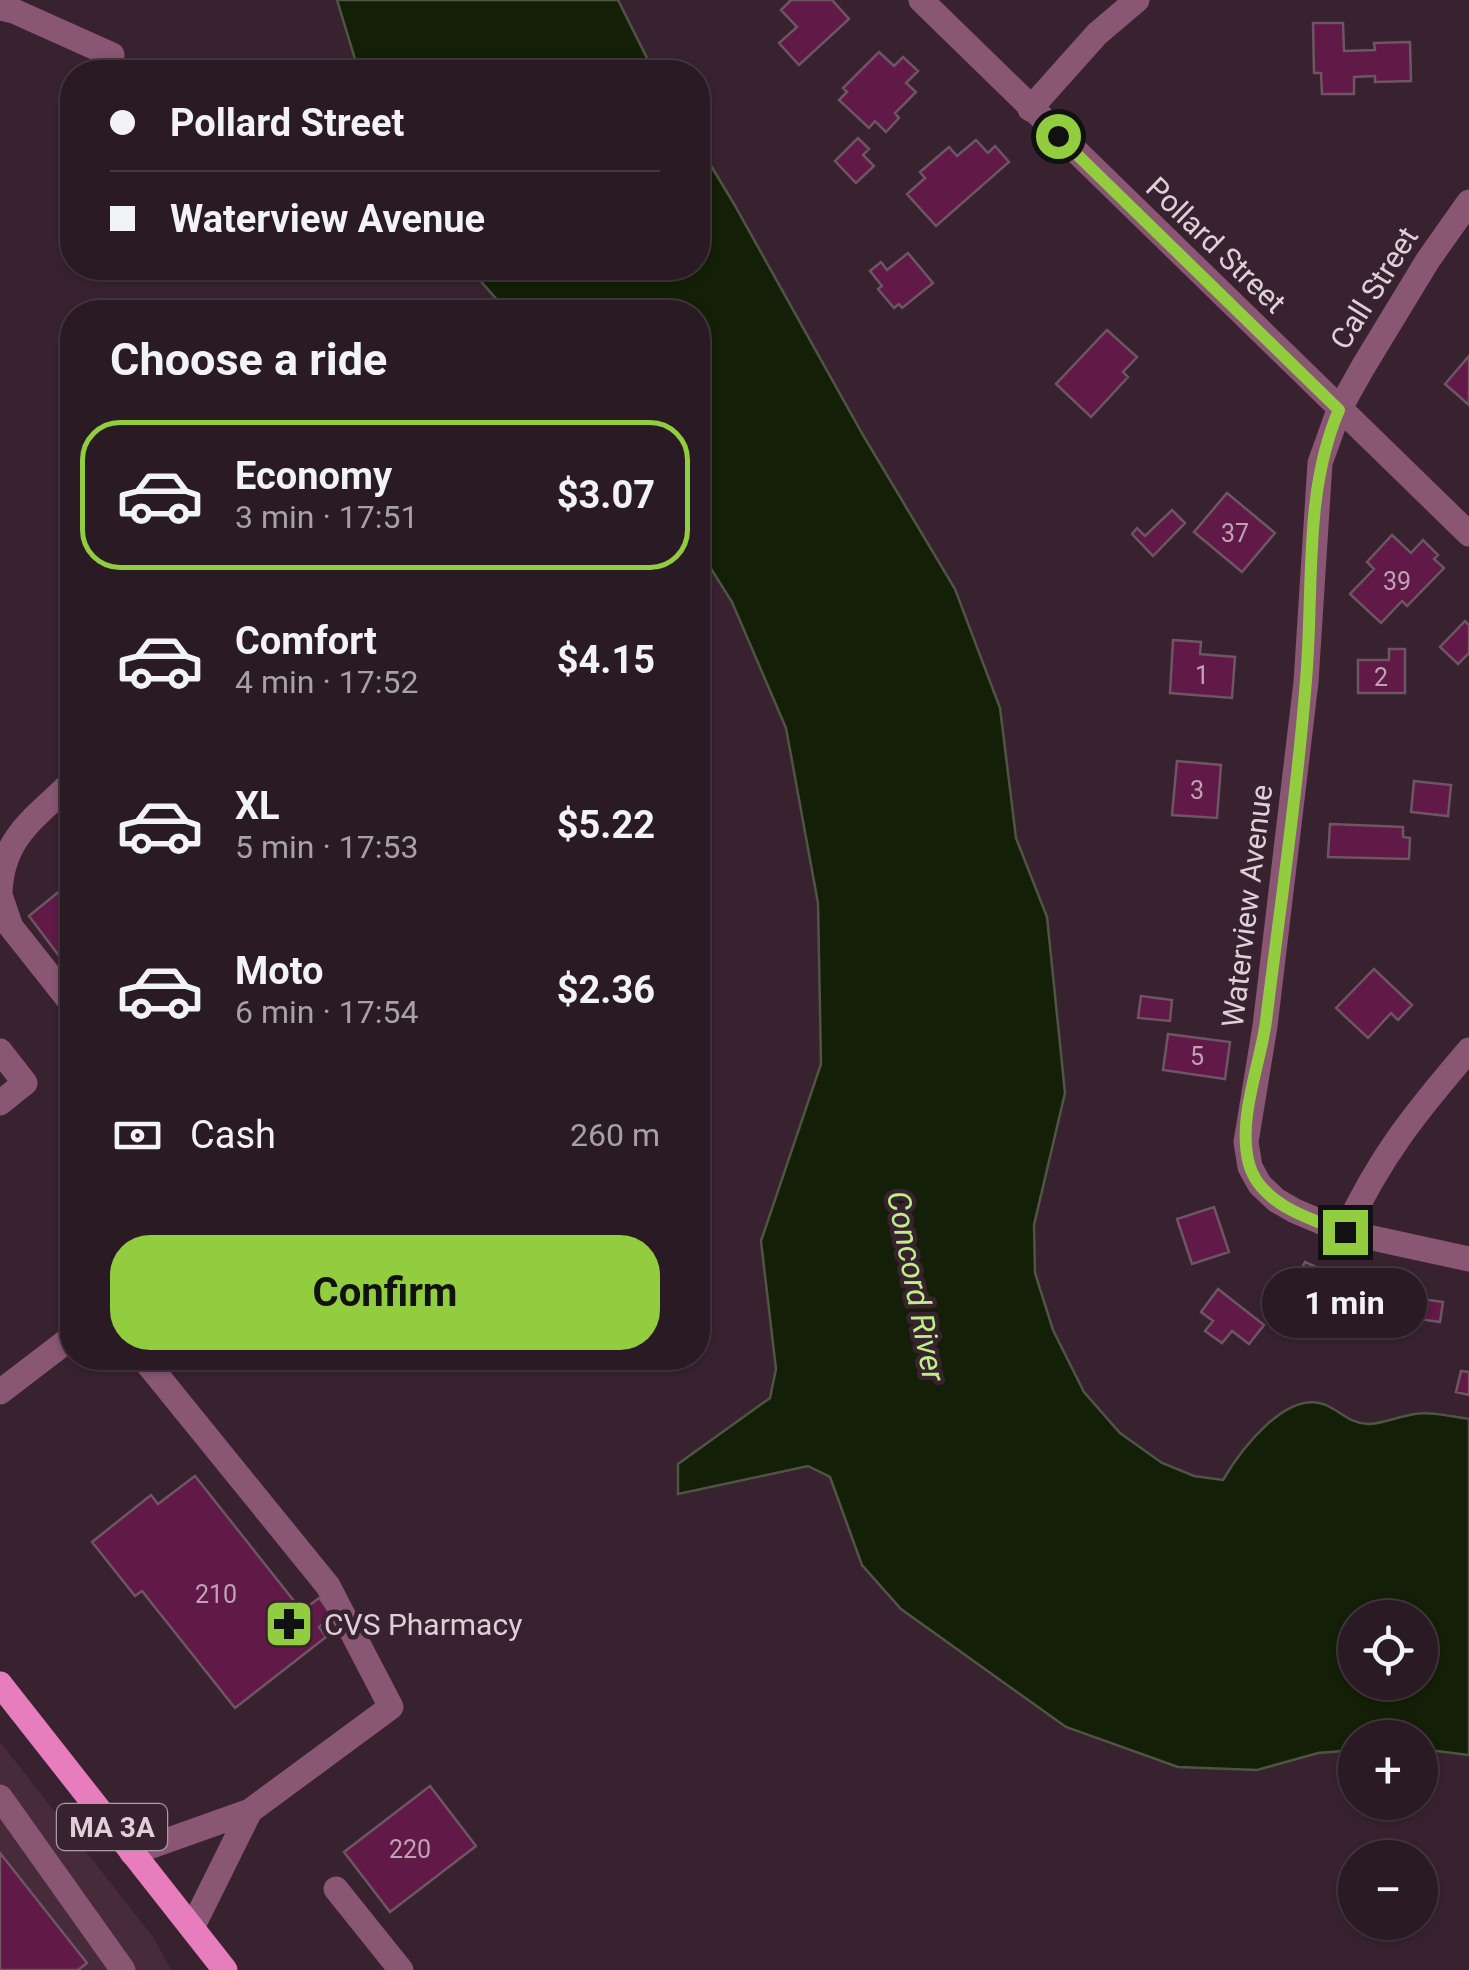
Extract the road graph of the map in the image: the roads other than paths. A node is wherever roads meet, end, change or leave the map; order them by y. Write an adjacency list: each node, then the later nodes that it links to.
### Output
1 (921, 0): 6 (street, Pollard Street)
2 (1137, 0): 6 (street)
3 (0, 8): 4 (street)
4 (32, 9): 5 (street)
5 (112, 55)
6 (1030, 109): 8 (street, Pollard Street)
7 (1469, 202): 8 (street, Call Street)
8 (1339, 410): 9 (street, Pollard Street); 16 (street, Waterview Avenue)
9 (1469, 534)
10 (60, 794): 11 (street)
11 (0, 894): 12 (street)
12 (60, 989)
13 (1469, 1050): 16 (street)
14 (0, 1051): 15 (street)
15 (0, 1103)
16 (1345, 1232): 17 (street, Waterview Avenue)
17 (1469, 1259)
18 (60, 1345): 20 (street)
19 (153, 1370): 23 (street)
20 (0, 1392)
21 (0, 1684): 24 (main road, MA 3A)
22 (0, 1797): 27 (street)
23 (250, 1812): 24 (street); 26 (street)
24 (132, 1853): 26 (main road, MA 3A)
25 (336, 1890): 29 (street)
26 (192, 1928): 28 (main road, MA 3A)
27 (123, 1970)
28 (224, 1970)
29 (401, 1970)

